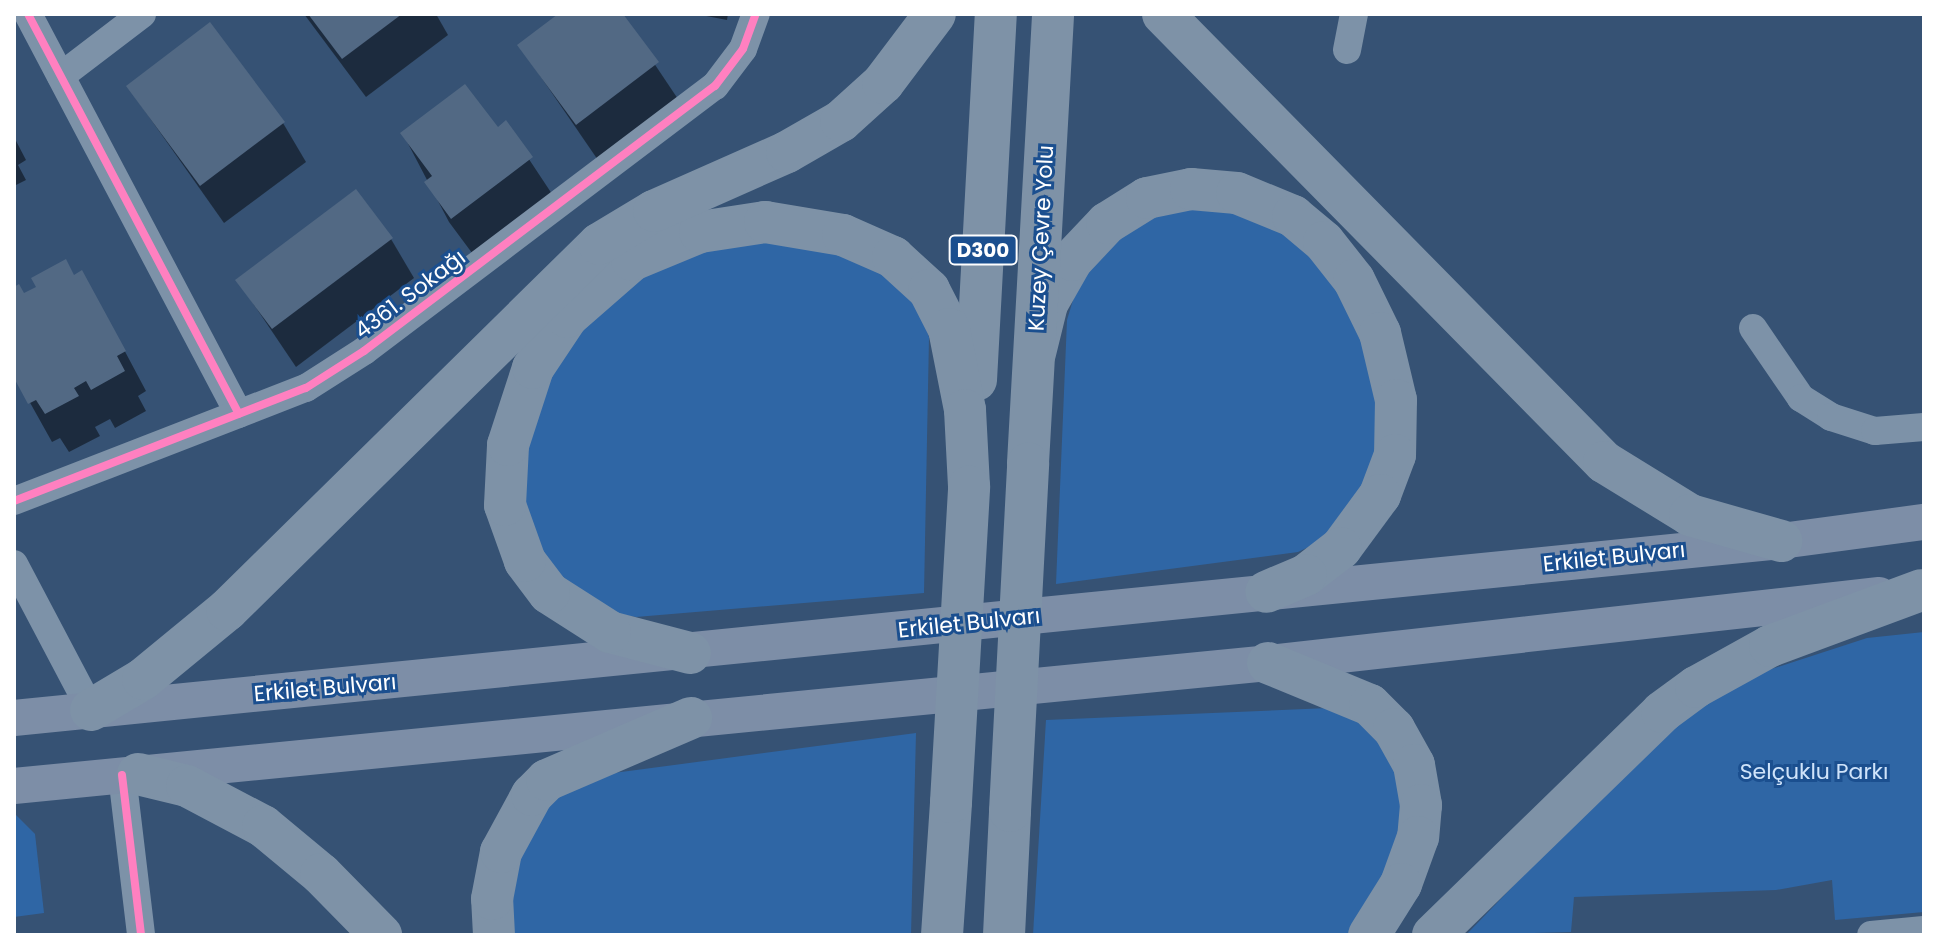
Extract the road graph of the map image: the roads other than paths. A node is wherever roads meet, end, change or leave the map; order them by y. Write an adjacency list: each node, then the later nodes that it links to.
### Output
1 (28, 14): 10 (street)
2 (142, 14): 10 (street)
3 (756, 14): 13 (street, 4361. Sokağı)
4 (935, 14): 24 (highway)
5 (996, 14): 15 (highway, D300)
6 (1053, 14): 12 (highway, Kuzey Çevre Yolu / D300)
7 (1163, 14): 18 (highway)
8 (1354, 14): 9 (street)
9 (1347, 50)
10 (61, 76): 13 (street)
11 (1753, 328): 14 (street)
12 (1035, 353): 21 (highway); 29 (highway, Kuzey Çevre Yolu / D300, bridge)
13 (239, 414): 16 (street, 4361. Sokağı)
14 (1924, 427)
15 (969, 487): 22 (highway); 34 (highway, D300, bridge)
16 (14, 501)
17 (1924, 522): 18 (main road, Erkilet Bulvarı)
18 (1781, 541): 21 (main road, Erkilet Bulvarı)
19 (14, 564): 24 (street)
20 (1922, 590): 23 (main road); 36 (highway)
21 (1266, 592): 22 (main road, Erkilet Bulvarı)
22 (690, 653): 24 (main road, Erkilet Bulvarı)
23 (1268, 663): 26 (main road); 35 (highway)
24 (91, 710): 25 (main road, Erkilet Bulvarı)
25 (14, 718)
26 (691, 718): 27 (main road); 33 (highway)
27 (130, 774): 28 (main road); 31 (street); 32 (highway)
28 (14, 786)
29 (1007, 927)
30 (1924, 930): 37 (street)
31 (141, 935)
32 (381, 935)
33 (494, 935)
34 (940, 935)
35 (1369, 935)
36 (1433, 935)
37 (1871, 935)

